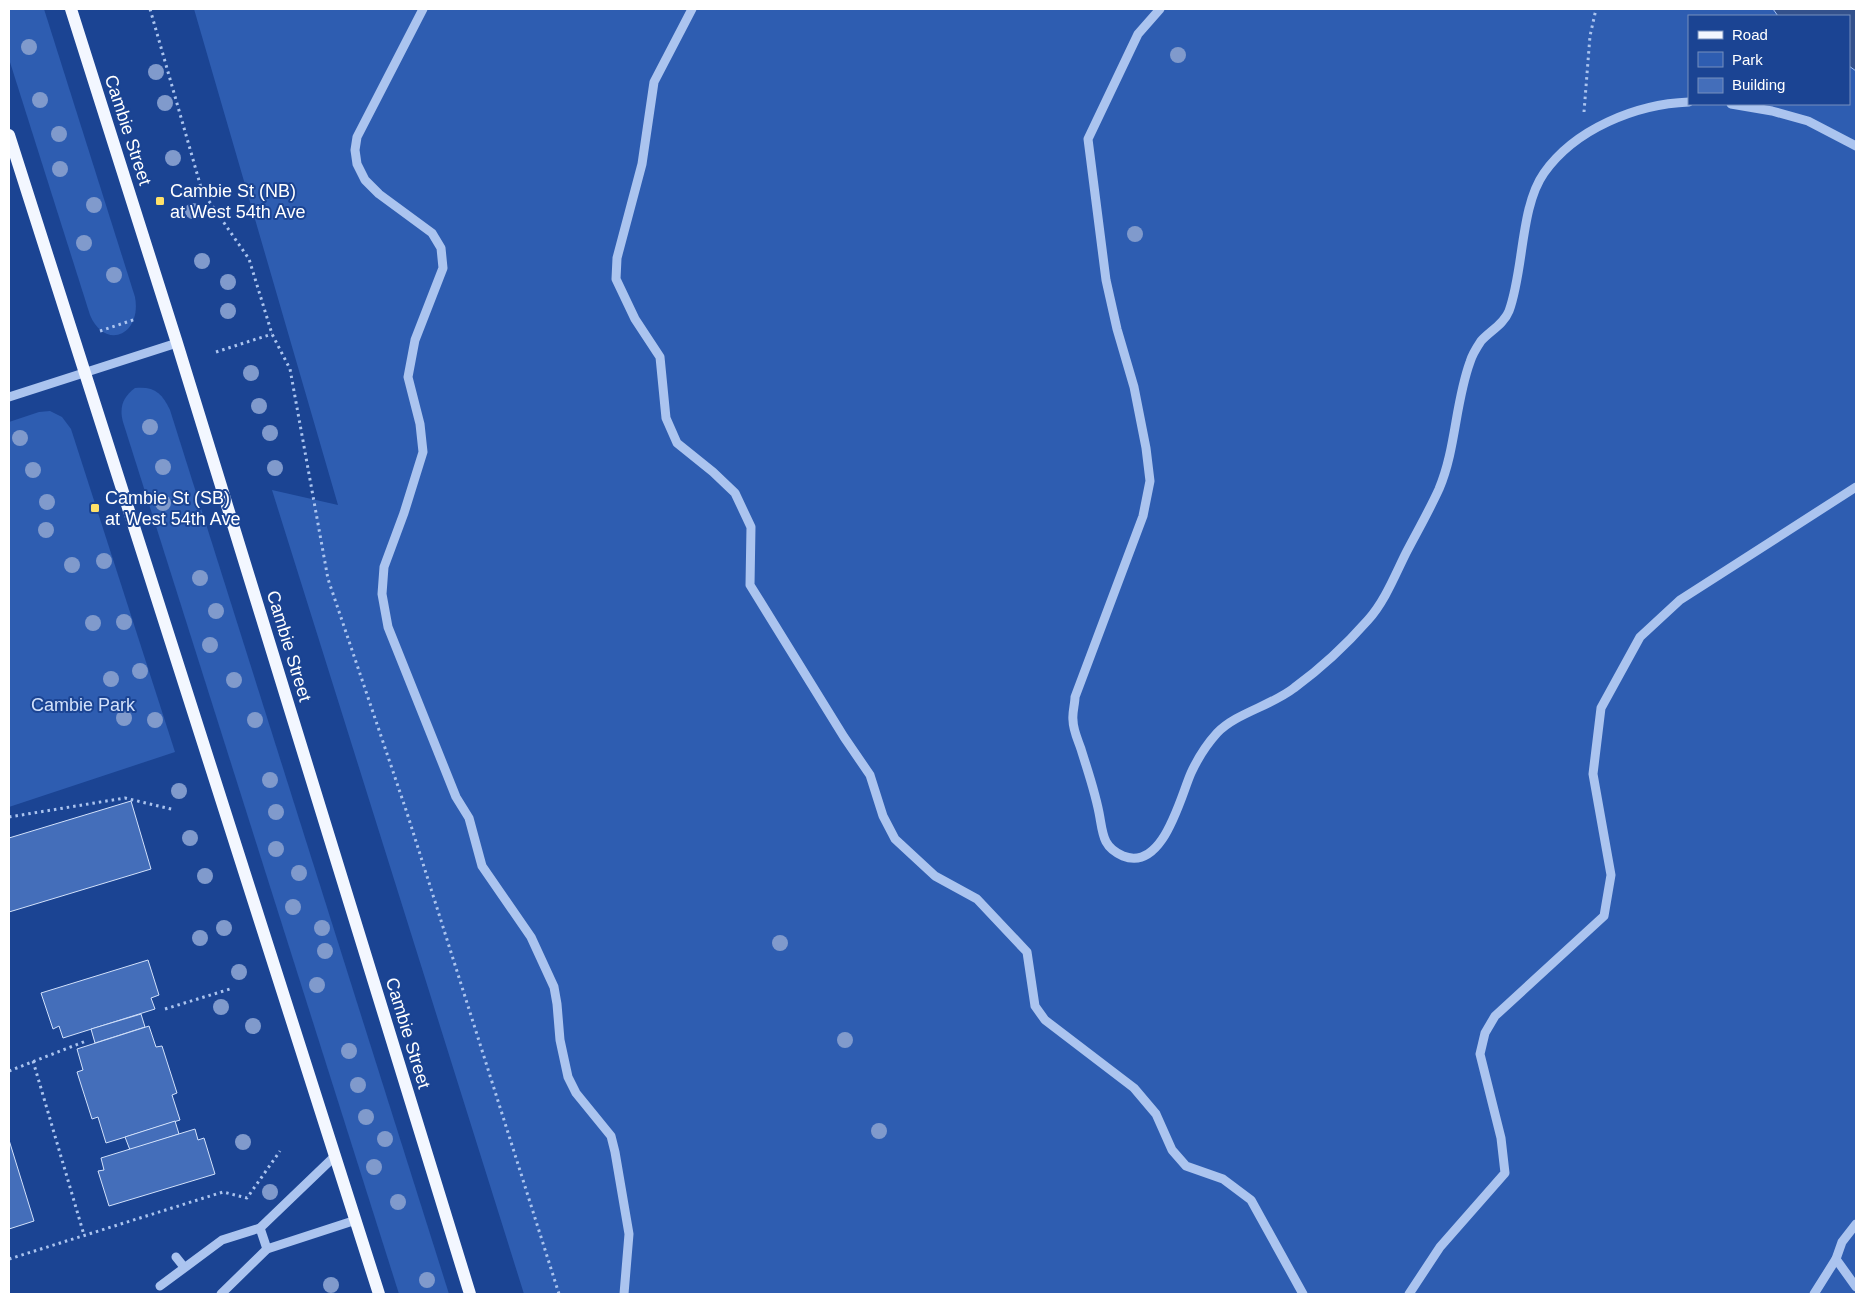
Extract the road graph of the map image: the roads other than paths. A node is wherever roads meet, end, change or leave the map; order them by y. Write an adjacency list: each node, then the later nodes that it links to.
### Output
1 (71, 9): 9 (main road, Cambie Street)
2 (423, 9): 26 (street)
3 (692, 9): 27 (street)
4 (1160, 9): 5 (street)
5 (1688, 102)
6 (1737, 105): 8 (street)
7 (9, 134): 10 (main road)
8 (1856, 146)
9 (177, 343): 10 (street); 25 (main road, Cambie Street)
10 (84, 372): 11 (street); 13 (main road)
11 (9, 397)
12 (1856, 487): 28 (street)
13 (335, 1156): 14 (main road); 16 (street)
14 (356, 1220): 17 (street); 24 (main road)
15 (1856, 1224): 19 (street)
16 (260, 1228): 17 (street); 20 (street)
17 (267, 1249): 23 (street)
18 (176, 1257): 20 (street)
19 (1836, 1259): 22 (street); 29 (street)
20 (184, 1267): 21 (street)
21 (160, 1286)
22 (1856, 1287)
23 (222, 1294)
24 (379, 1294)
25 (470, 1294)
26 (624, 1294)
27 (1304, 1294)
28 (1410, 1294)
29 (1814, 1294)

